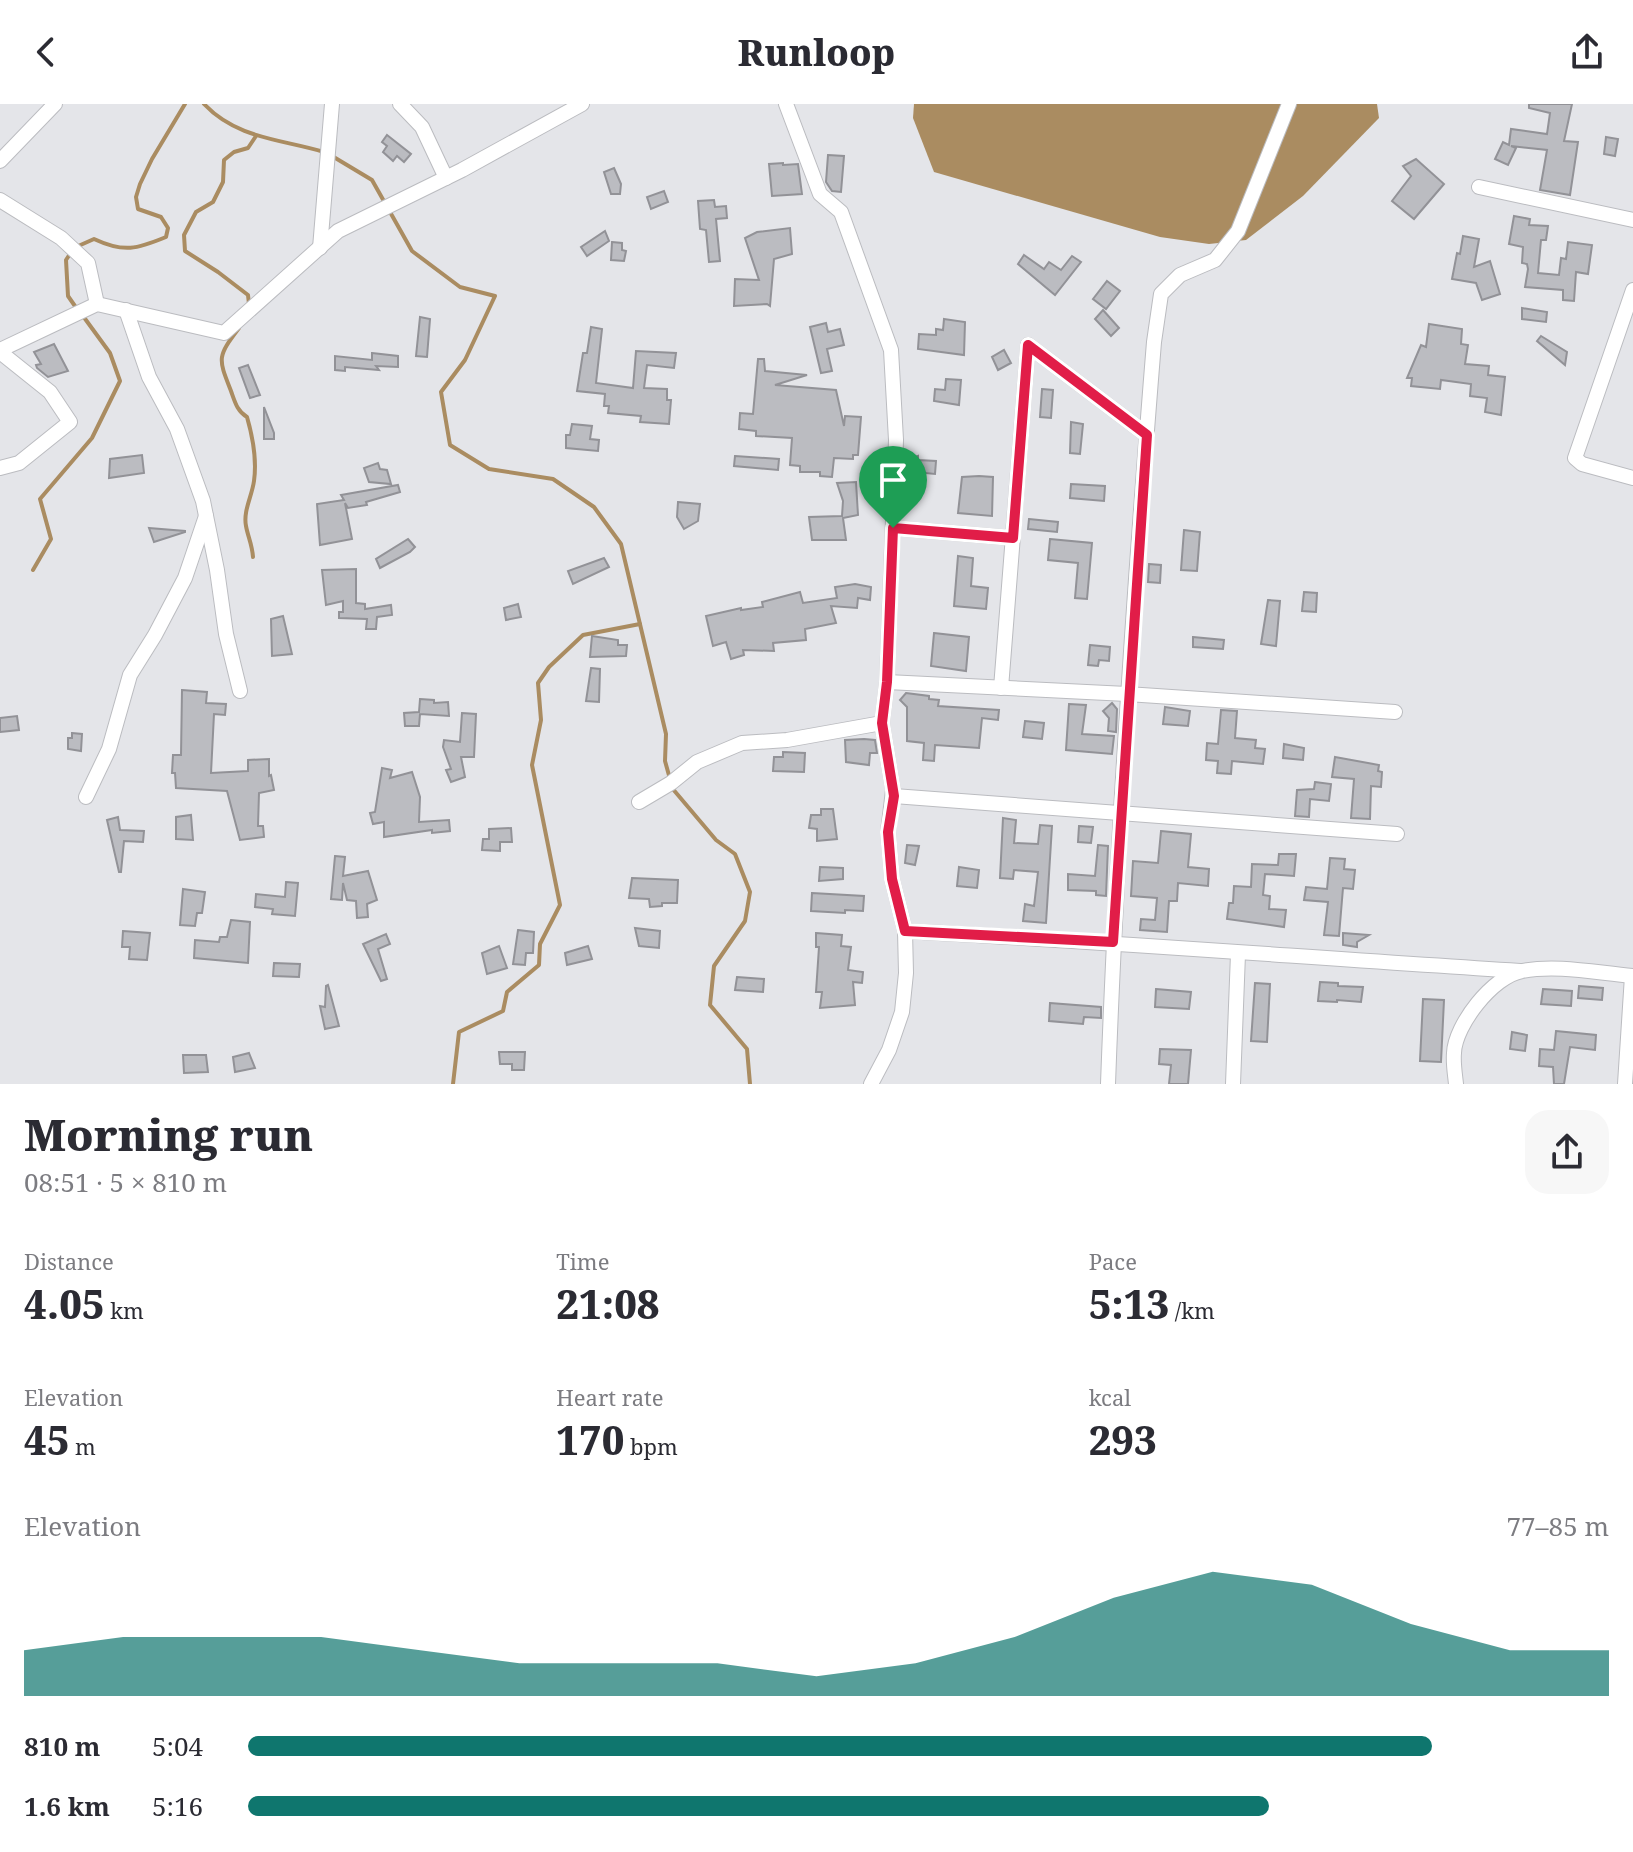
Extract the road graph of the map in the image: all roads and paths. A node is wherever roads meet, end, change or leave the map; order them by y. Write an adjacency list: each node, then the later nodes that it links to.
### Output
1 (55, 104): 7 (street)
2 (332, 104): 12 (street)
3 (400, 104): 8 (street)
4 (582, 104): 8 (street)
5 (786, 104): 21 (street)
6 (1289, 104): 17 (street)
7 (0, 161)
8 (446, 178): 12 (street)
9 (1479, 187): 11 (street)
10 (0, 200): 14 (street)
11 (1633, 220)
12 (320, 248): 15 (street)
13 (1633, 290): 19 (street)
14 (97, 304): 15 (street); 16 (street)
15 (126, 310): 20 (street)
16 (0, 351): 18 (street)
17 (1147, 435): 22 (street); 26 (street)
18 (0, 468)
19 (1633, 478)
20 (206, 516): 25 (street); 30 (street)
21 (893, 528): 22 (street); 23 (street)
22 (1013, 538): 24 (street)
23 (887, 682): 24 (street); 28 (street)
24 (1001, 688): 26 (street)
25 (240, 691)
26 (1127, 694): 27 (street); 32 (street)
27 (1395, 712)
28 (882, 723): 29 (street); 31 (street)
29 (894, 796): 32 (street); 34 (street)
30 (86, 797)
31 (639, 802)
32 (1120, 814): 33 (street); 35 (street)
33 (1397, 834)
34 (905, 931): 35 (street); 39 (street)
35 (1113, 942): 36 (street); 40 (street)
36 (1238, 954): 37 (street); 41 (street)
37 (1520, 971): 38 (street); 42 (street)
38 (1633, 976): 43 (street)
39 (871, 1084)
40 (1108, 1084)
41 (1233, 1084)
42 (1456, 1084)
43 (1625, 1084)

